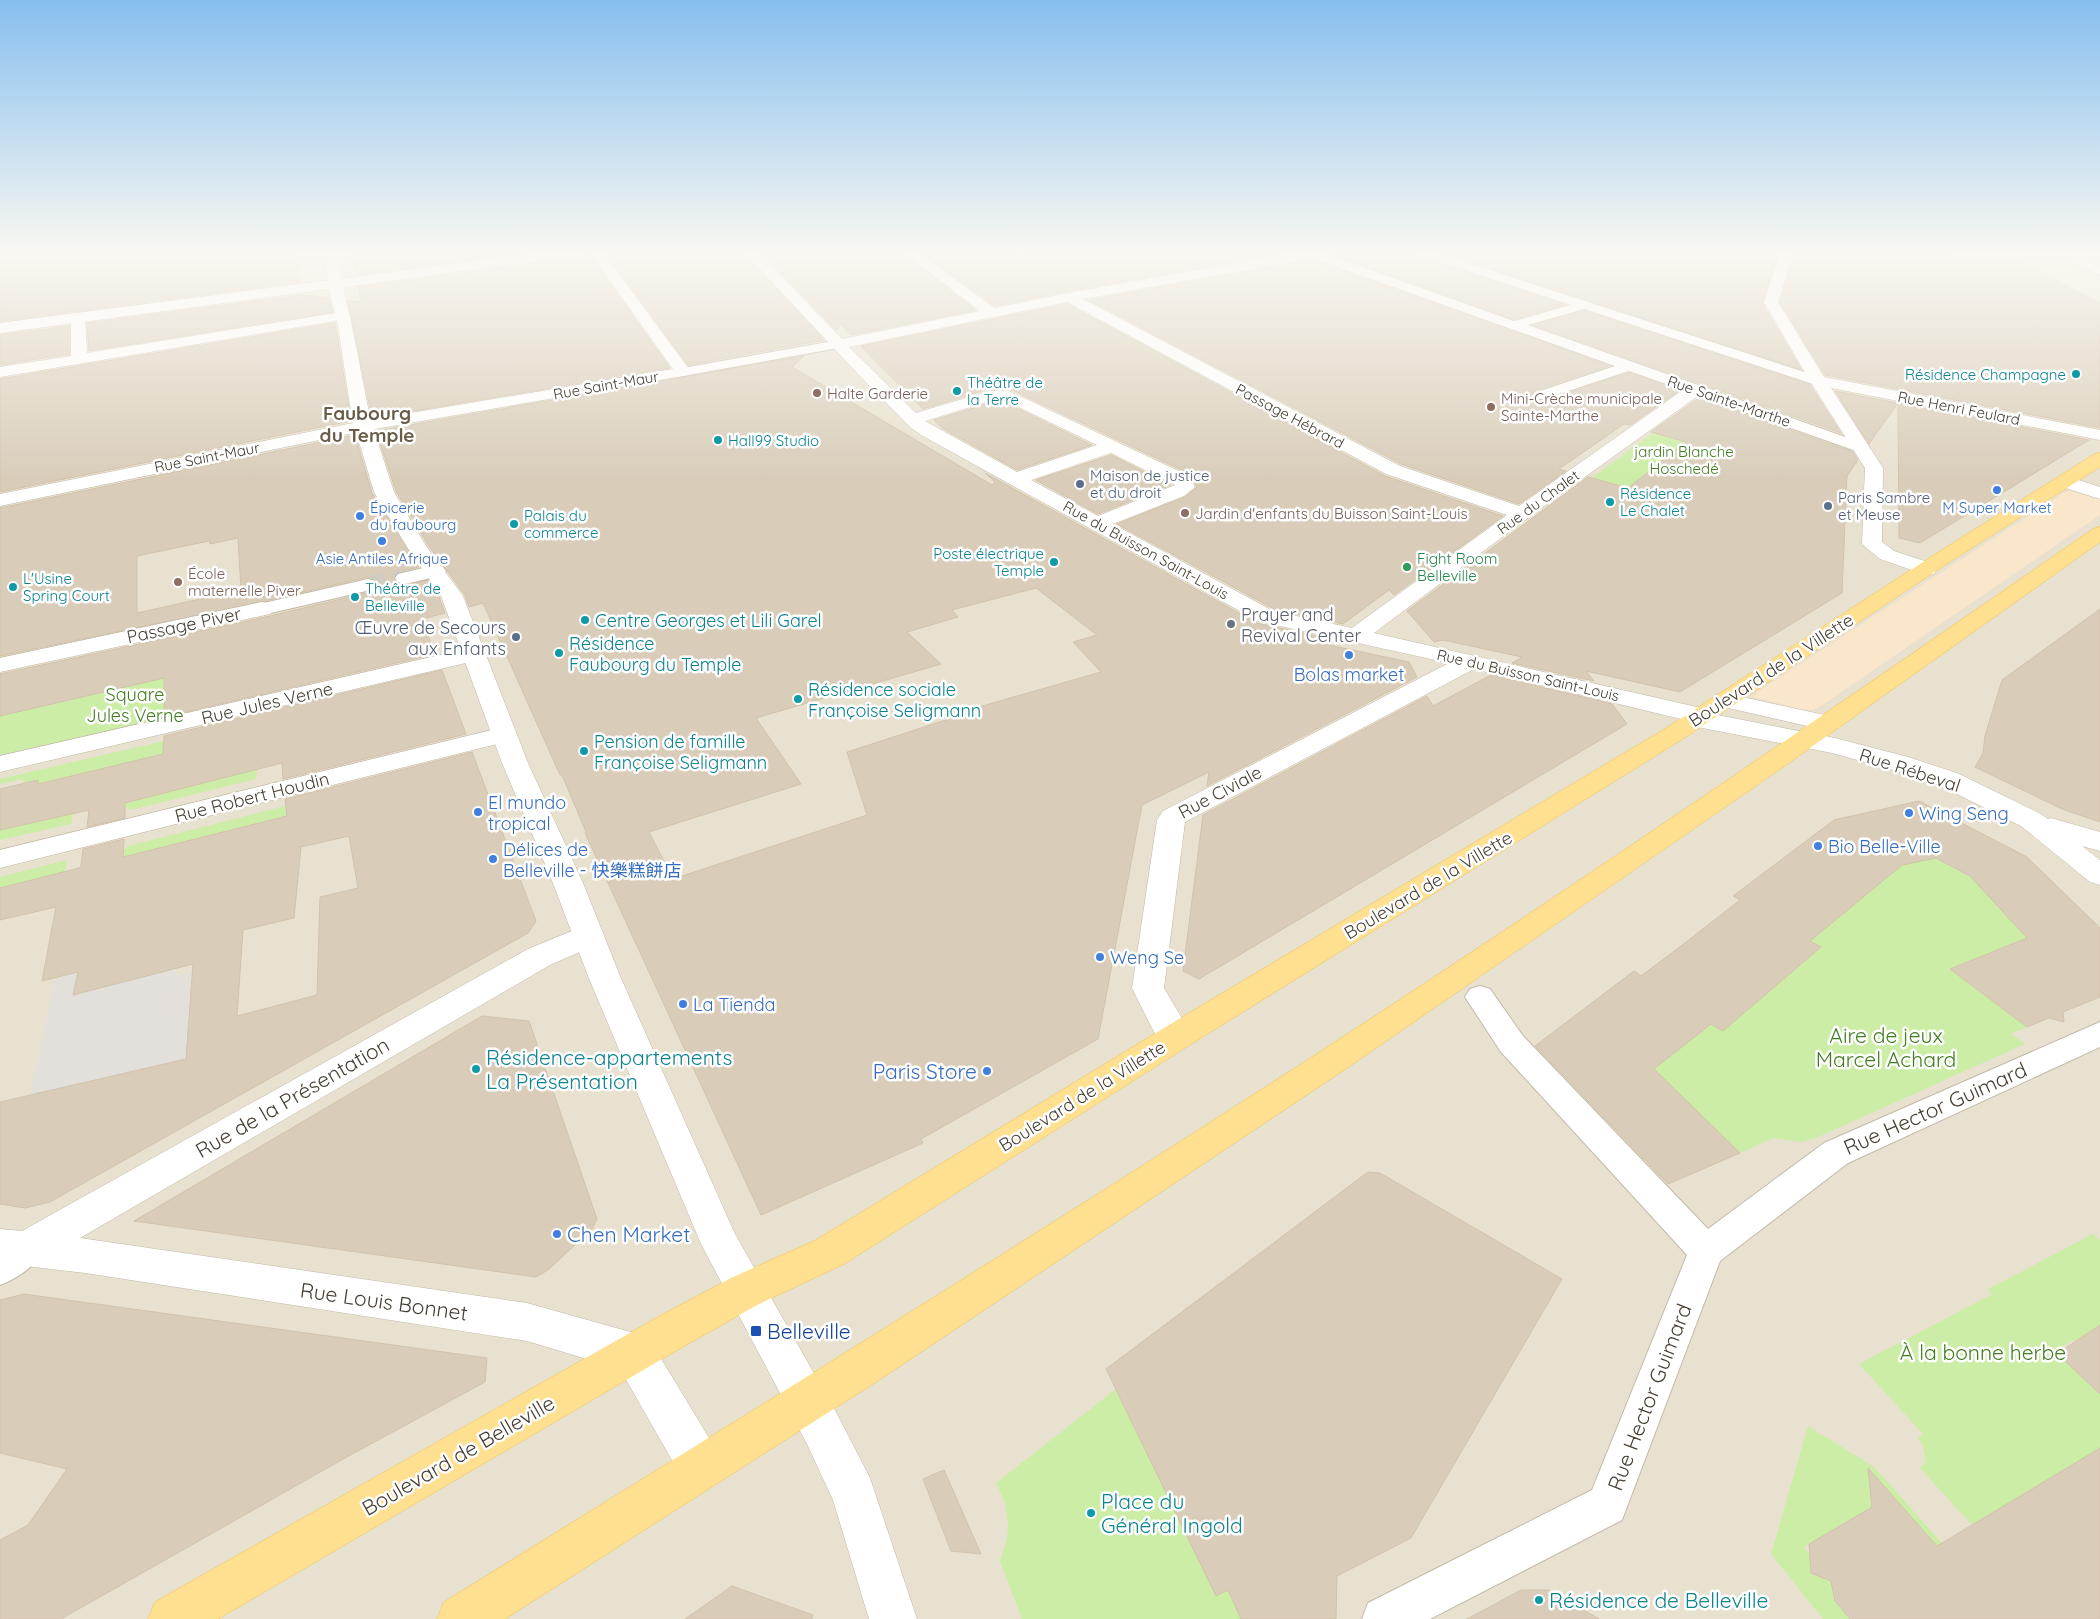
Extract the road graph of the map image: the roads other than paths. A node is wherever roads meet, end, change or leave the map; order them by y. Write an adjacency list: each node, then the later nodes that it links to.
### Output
1 (78, 327): 12 (street)
2 (277, 327): 12 (street)
3 (344, 327): 20 (street)
4 (650, 327): 15 (street)
5 (822, 327): 11 (street, Rue du Buisson Saint-Louis)
6 (922, 327): 11 (street, Rue Saint-Maur)
7 (1124, 327): 29 (street, Passage Hébrard)
8 (1518, 327): 13 (street, Rue Sainte-Marthe)
9 (1650, 327): 16 (street)
10 (1786, 327): 16 (street)
11 (839, 344): 15 (street, Rue Saint-Maur); 19 (street, Rue du Buisson Saint-Louis)
12 (79, 359): 14 (street)
13 (1629, 366): 17 (street, Rue Sainte-Marthe); 18 (street)
14 (0, 372)
15 (683, 372): 20 (street, Rue Saint-Maur)
16 (1818, 381): 21 (street, Rue Henri Feulard); 23 (street)
17 (1696, 389): 23 (street, Rue Sainte-Marthe); 29 (street, Rue du Chalet)
18 (1540, 396)
19 (913, 419): 22 (street); 25 (street, Rue du Buisson Saint-Louis)
20 (363, 426): 28 (street, Rue Saint-Maur); 33 (street)
21 (2100, 435)
22 (1113, 446): 25 (street); 30 (street)
23 (1862, 448): 32 (street)
24 (2100, 459): 26 (main road, Boulevard de la Villette)
25 (1016, 480): 30 (street, Rue du Buisson Saint-Louis)
26 (2066, 482): 27 (street); 32 (main road, Boulevard de la Villette)
27 (2100, 493)
28 (0, 500)
29 (1522, 513): 37 (street, Rue du Chalet)
30 (1099, 523): 37 (street, Rue du Buisson Saint-Louis)
31 (2100, 533): 42 (main road)
32 (1926, 569): 41 (main road, Boulevard de la Villette)
33 (436, 571): 34 (street); 38 (street)
34 (405, 578)
35 (368, 586): 36 (street, Passage Piver)
36 (262, 609): 40 (street, Passage Piver)
37 (1357, 635): 39 (street, Rue du Buisson Saint-Louis)
38 (475, 654): 43 (street); 45 (street, Rue Jules Verne)
39 (1471, 661): 41 (street, Rue du Buisson Saint-Louis); 53 (street, Rue Civiale)
40 (0, 665)
41 (1708, 712): 42 (street); 44 (street, Rue Rébeval); 53 (main road, Boulevard de la Villette)
42 (1829, 723): 44 (main road)
43 (504, 735): 48 (street, Rue Robert Houdin); 50 (street)
44 (1803, 741): 46 (street, Rue Rébeval); 58 (main road)
45 (0, 764)
46 (2031, 820): 47 (street); 49 (street, Rue Rébeval)
47 (2100, 842)
48 (0, 859)
49 (2100, 874)
50 (589, 935): 55 (street, Rue de la Présentation); 56 (street)
51 (1480, 997): 54 (street)
52 (2100, 1034): 54 (street, Rue Hector Guimard)
53 (1176, 1038): 56 (main road, Boulevard de la Villette)
54 (1706, 1251): 63 (street, Rue Hector Guimard)
55 (9, 1255): 57 (street, Rue Louis Bonnet)
56 (745, 1291): 57 (main road, Boulevard de Belleville); 58 (street)
57 (634, 1353): 59 (street); 60 (main road, Boulevard de Belleville)
58 (806, 1401): 59 (main road); 62 (street)
59 (701, 1467): 61 (main road)
60 (172, 1619)
61 (461, 1619)
62 (894, 1619)
63 (1384, 1619)

